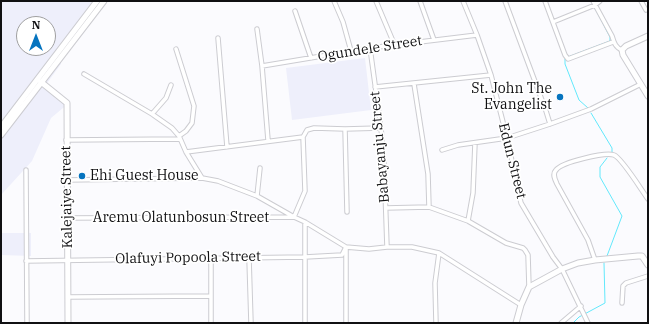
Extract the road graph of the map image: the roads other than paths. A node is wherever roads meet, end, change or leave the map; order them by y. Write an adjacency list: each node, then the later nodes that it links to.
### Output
1 (97, 1): 38 (street)
2 (104, 1): 30 (street)
3 (334, 1): 25 (street)
4 (376, 1): 21 (street)
5 (420, 1): 19 (street)
6 (463, 1): 16 (street, Edun Street)
7 (505, 1): 37 (street)
8 (545, 1): 14 (street)
9 (600, 1): 11 (street)
10 (641, 1): 12 (street)
11 (594, 3): 14 (street); 20 (street)
12 (646, 10)
13 (295, 11): 26 (street)
14 (553, 22): 20 (street)
15 (257, 29): 27 (street)
16 (477, 35): 19 (street, Ogundele Street); 29 (street, Edun Street)
17 (648, 36): 24 (street)
18 (218, 38): 48 (street)
19 (434, 40): 21 (street, Ogundele Street)
20 (614, 42): 24 (street)
21 (395, 46): 22 (street, Ogundele Street)
22 (370, 48): 25 (street, Ogundele Street); 34 (street, Babayanju Street)
23 (176, 49): 43 (street)
24 (622, 50): 32 (street)
25 (351, 51): 26 (street, Ogundele Street)
26 (311, 58): 27 (street, Ogundele Street)
27 (262, 66): 46 (street)
28 (84, 74): 36 (street)
29 (491, 75): 31 (street); 44 (street, Edun Street)
30 (42, 82): 41 (street); 45 (street, Kalejaiye Street)
31 (414, 84): 34 (street); 57 (street)
32 (641, 84): 35 (street); 37 (street)
33 (171, 85): 36 (street)
34 (375, 87): 39 (street, Babayanju Street)
35 (648, 96)
36 (152, 114): 43 (street)
37 (550, 124): 44 (street)
38 (1, 127)
39 (381, 128): 40 (street); 58 (street, Babayanju Street)
40 (345, 129): 42 (street); 59 (street)
41 (1, 135)
42 (303, 136): 46 (street); 61 (street)
43 (180, 137): 45 (street); 50 (street)
44 (507, 138): 47 (street); 74 (street, Edun Street)
45 (66, 140): 54 (street, Kalejaiye Street)
46 (268, 140): 48 (street)
47 (474, 143): 49 (street); 62 (street)
48 (227, 147): 50 (street)
49 (442, 150)
50 (186, 152): 53 (street)
51 (260, 168): 55 (street)
52 (26, 170): 72 (street)
53 (202, 178): 54 (street); 55 (street)
54 (67, 180): 60 (street, Kalejaiye Street)
55 (256, 196): 61 (street)
56 (648, 199): 71 (street)
57 (429, 207): 58 (street); 62 (street)
58 (386, 208): 65 (street, Babayanju Street)
59 (347, 212)
60 (68, 218): 61 (street, Aremu Olatunbosun Street); 70 (street, Kalejaiye Street)
61 (294, 218): 63 (street)
62 (468, 221): 76 (street)
63 (305, 222): 64 (street); 67 (street)
64 (346, 247): 65 (street); 67 (street, Olafuyi Popoola Street); 87 (street)
65 (387, 247): 66 (street)
66 (439, 253): 80 (street); 88 (street)
67 (305, 257): 69 (street, Olafuyi Popoola Street); 86 (street)
68 (211, 258): 69 (street, Olafuyi Popoola Street); 70 (street, Olafuyi Popoola Street); 77 (street)
69 (249, 258): 85 (street)
70 (68, 260): 72 (street, Olafuyi Popoola Street); 78 (street, Kalejaiye Street)
71 (595, 260): 73 (street); 74 (street)
72 (26, 261): 82 (street)
73 (648, 265)
74 (562, 269): 76 (street); 81 (street, Edun Street)
75 (648, 276): 79 (street)
76 (529, 287): 80 (street)
77 (210, 296): 78 (street); 84 (street)
78 (68, 297): 83 (street, Kalejaiye Street)
79 (622, 303)
80 (521, 305): 89 (street)
81 (581, 306): 90 (street); 91 (street, Edun Street)
82 (27, 323)
83 (68, 323)
84 (211, 323)
85 (251, 323)
86 (305, 323)
87 (346, 323)
88 (436, 323)
89 (516, 323)
90 (561, 323)
91 (588, 323)

